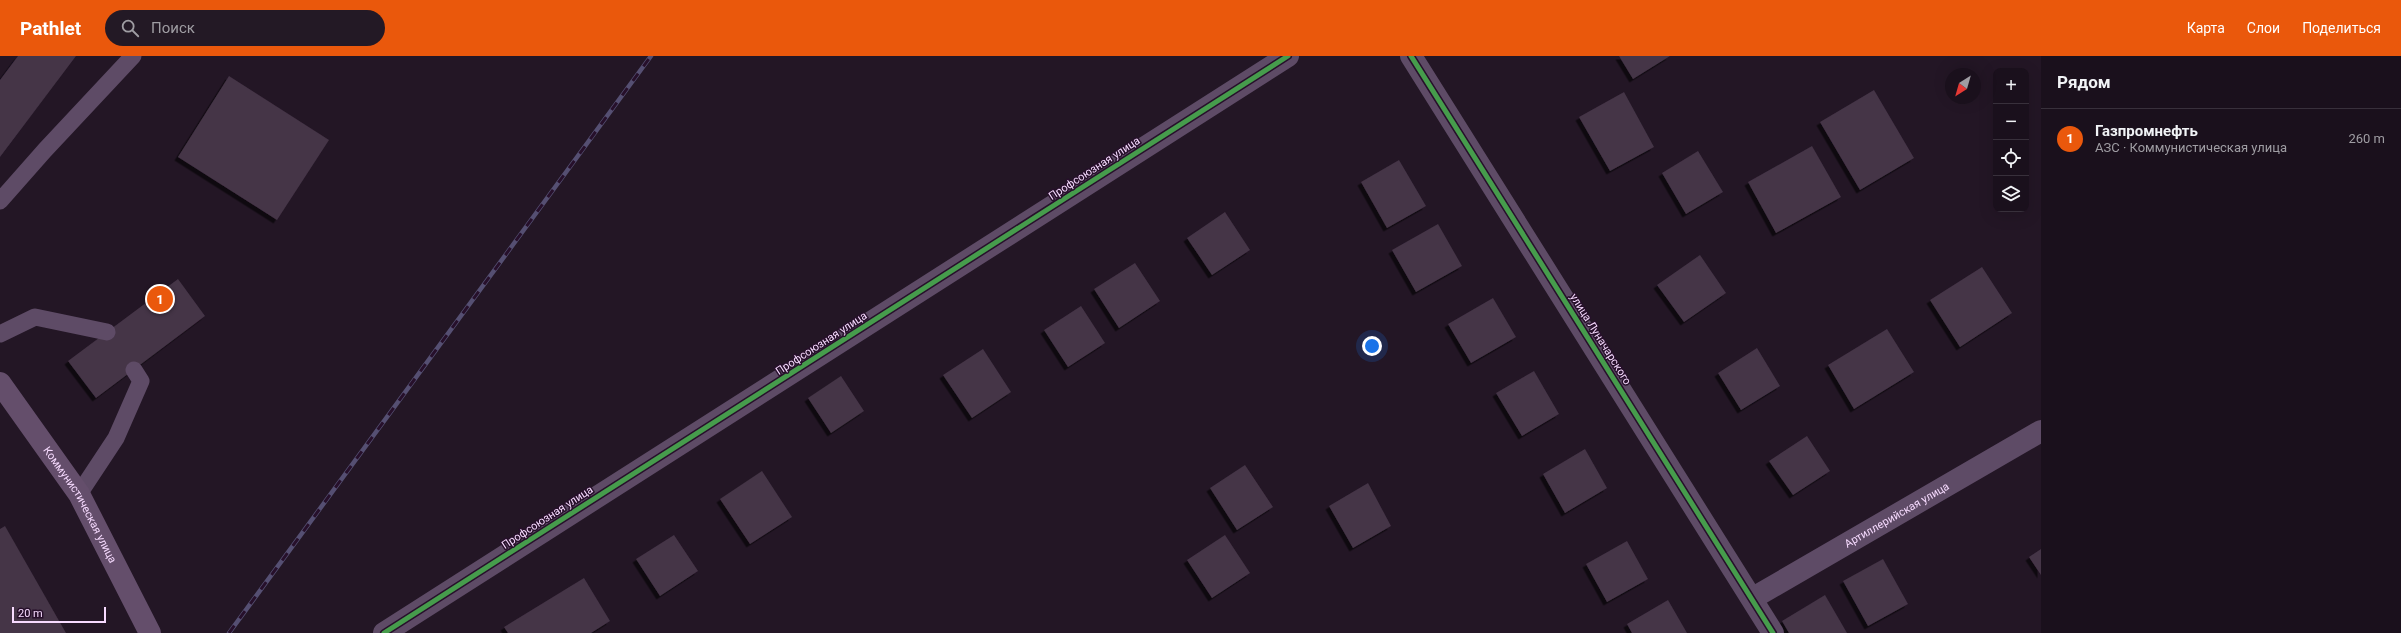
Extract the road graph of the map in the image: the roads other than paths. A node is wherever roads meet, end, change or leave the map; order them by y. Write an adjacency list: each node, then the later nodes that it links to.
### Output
1 (133, 56): 4 (lane)
2 (1288, 56): 13 (street, Профсоюзная улица)
3 (1411, 56): 11 (street, улица Луначарского)
4 (0, 201)
5 (107, 332): 6 (lane)
6 (0, 334)
7 (134, 370): 10 (lane)
8 (0, 382): 10 (street, Коммунистическая улица)
9 (2041, 431): 11 (street, Артиллерийская улица)
10 (79, 494): 12 (street, Коммунистическая улица)
11 (1753, 598): 14 (street, улица Луначарского)
12 (150, 633)
13 (384, 633)
14 (1773, 633)

